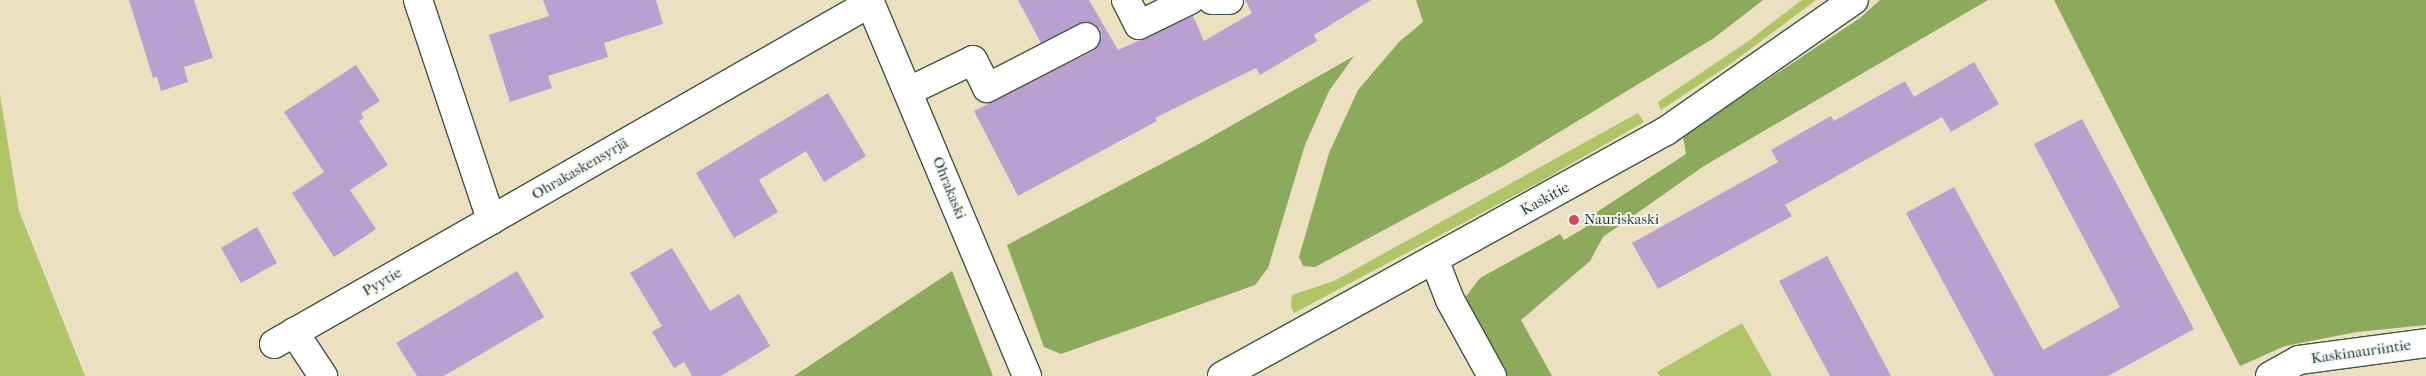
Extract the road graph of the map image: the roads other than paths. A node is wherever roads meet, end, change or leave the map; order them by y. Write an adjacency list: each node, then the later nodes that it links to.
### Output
1 (418, 0): 10 (street)
2 (1126, 0): 3 (street)
3 (1190, 0)
4 (1212, 0): 5 (street)
5 (1230, 0)
6 (1854, 0): 11 (street, Kaskitie)
7 (870, 1): 9 (street, Ohrakaski); 10 (street, Ohrakaskensyrjä)
8 (1086, 37): 9 (street)
9 (909, 91): 14 (street, Ohrakaski)
10 (491, 220): 13 (street, Pyytie)
11 (1434, 259): 15 (street, Kaskitie); 16 (street)
12 (2426, 344): 17 (street, Kaskinauriintie)
13 (323, 376)
14 (1027, 376)
15 (1222, 376)
16 (1492, 376)
17 (2270, 376)

